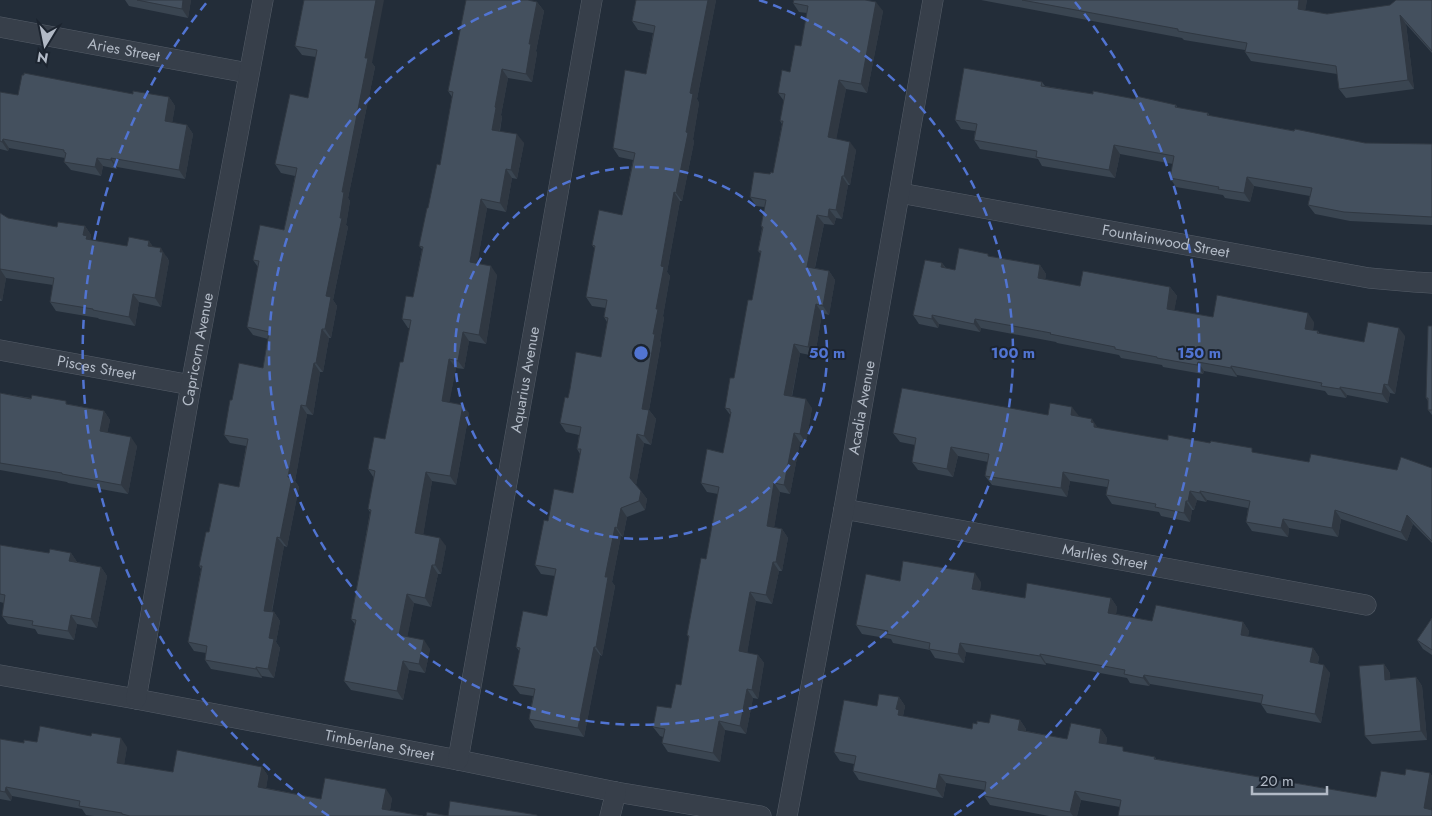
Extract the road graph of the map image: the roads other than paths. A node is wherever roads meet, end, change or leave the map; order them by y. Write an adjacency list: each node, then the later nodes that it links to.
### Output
1 (263, 0): 5 (street, Capricorn Avenue)
2 (592, 0): 14 (street, Aquarius Avenue)
3 (933, 0): 6 (street, Acadia Avenue)
4 (0, 27): 5 (street, Aries Street)
5 (248, 73): 9 (street, Capricorn Avenue)
6 (900, 193): 7 (street, Fountainwood Street); 10 (street, Acadia Avenue)
7 (1432, 282)
8 (0, 350): 9 (street, Pisces Street)
9 (191, 385): 13 (street, Capricorn Avenue)
10 (844, 509): 11 (street, Marlies Street); 18 (street, Acadia Avenue)
11 (1366, 605)
12 (0, 675): 13 (street, Timberlane Street)
13 (136, 699): 14 (street, Timberlane Street)
14 (458, 760): 15 (street, Timberlane Street)
15 (616, 792): 16 (street); 17 (street, Timberlane Street)
16 (610, 816)
17 (761, 816)
18 (787, 816)

